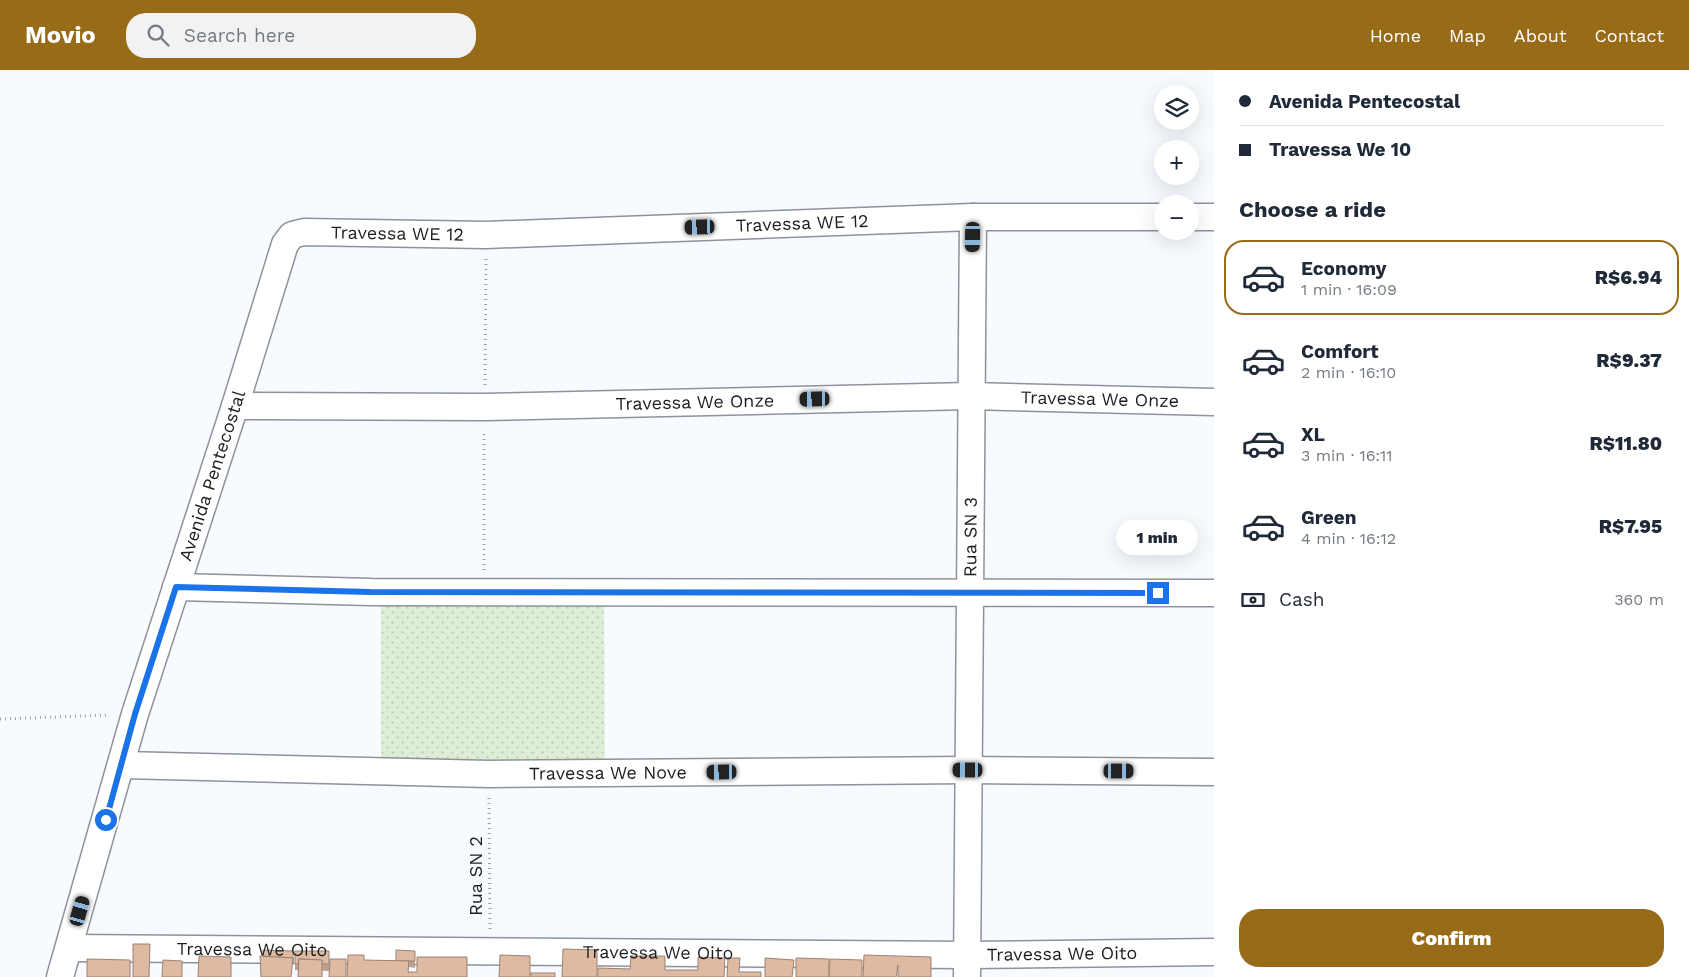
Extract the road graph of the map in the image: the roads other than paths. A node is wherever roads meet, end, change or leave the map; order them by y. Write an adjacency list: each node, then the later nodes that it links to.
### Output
1 (1214, 216): 3 (street)
2 (1154, 217): 4 (street, Travessa WE 12)
3 (1199, 217)
4 (973, 218): 5 (street, Travessa WE 12); 6 (street, Rua SN 3)
5 (292, 235): 8 (street, Avenida Pentecostal)
6 (970, 396): 7 (street, Travessa We Onze); 8 (street, Travessa We Onze); 10 (street, Rua SN 3)
7 (1214, 402)
8 (235, 406): 9 (street, Avenida Pentecostal)
9 (176, 587): 10 (street); 12 (street, Avenida Pentecostal)
10 (971, 593): 11 (street); 13 (street, Rua SN 3)
11 (1214, 593)
12 (122, 765): 13 (street, Travessa We Nove); 15 (street, Avenida Pentecostal)
13 (968, 770): 14 (street, Travessa We Nove); 17 (street, Rua SN 3)
14 (1214, 772)
15 (70, 948): 17 (street, Travessa We Oito); 18 (street, Avenida Pentecostal)
16 (1214, 952): 17 (street, Travessa We Oito)
17 (967, 966)
18 (60, 977)

